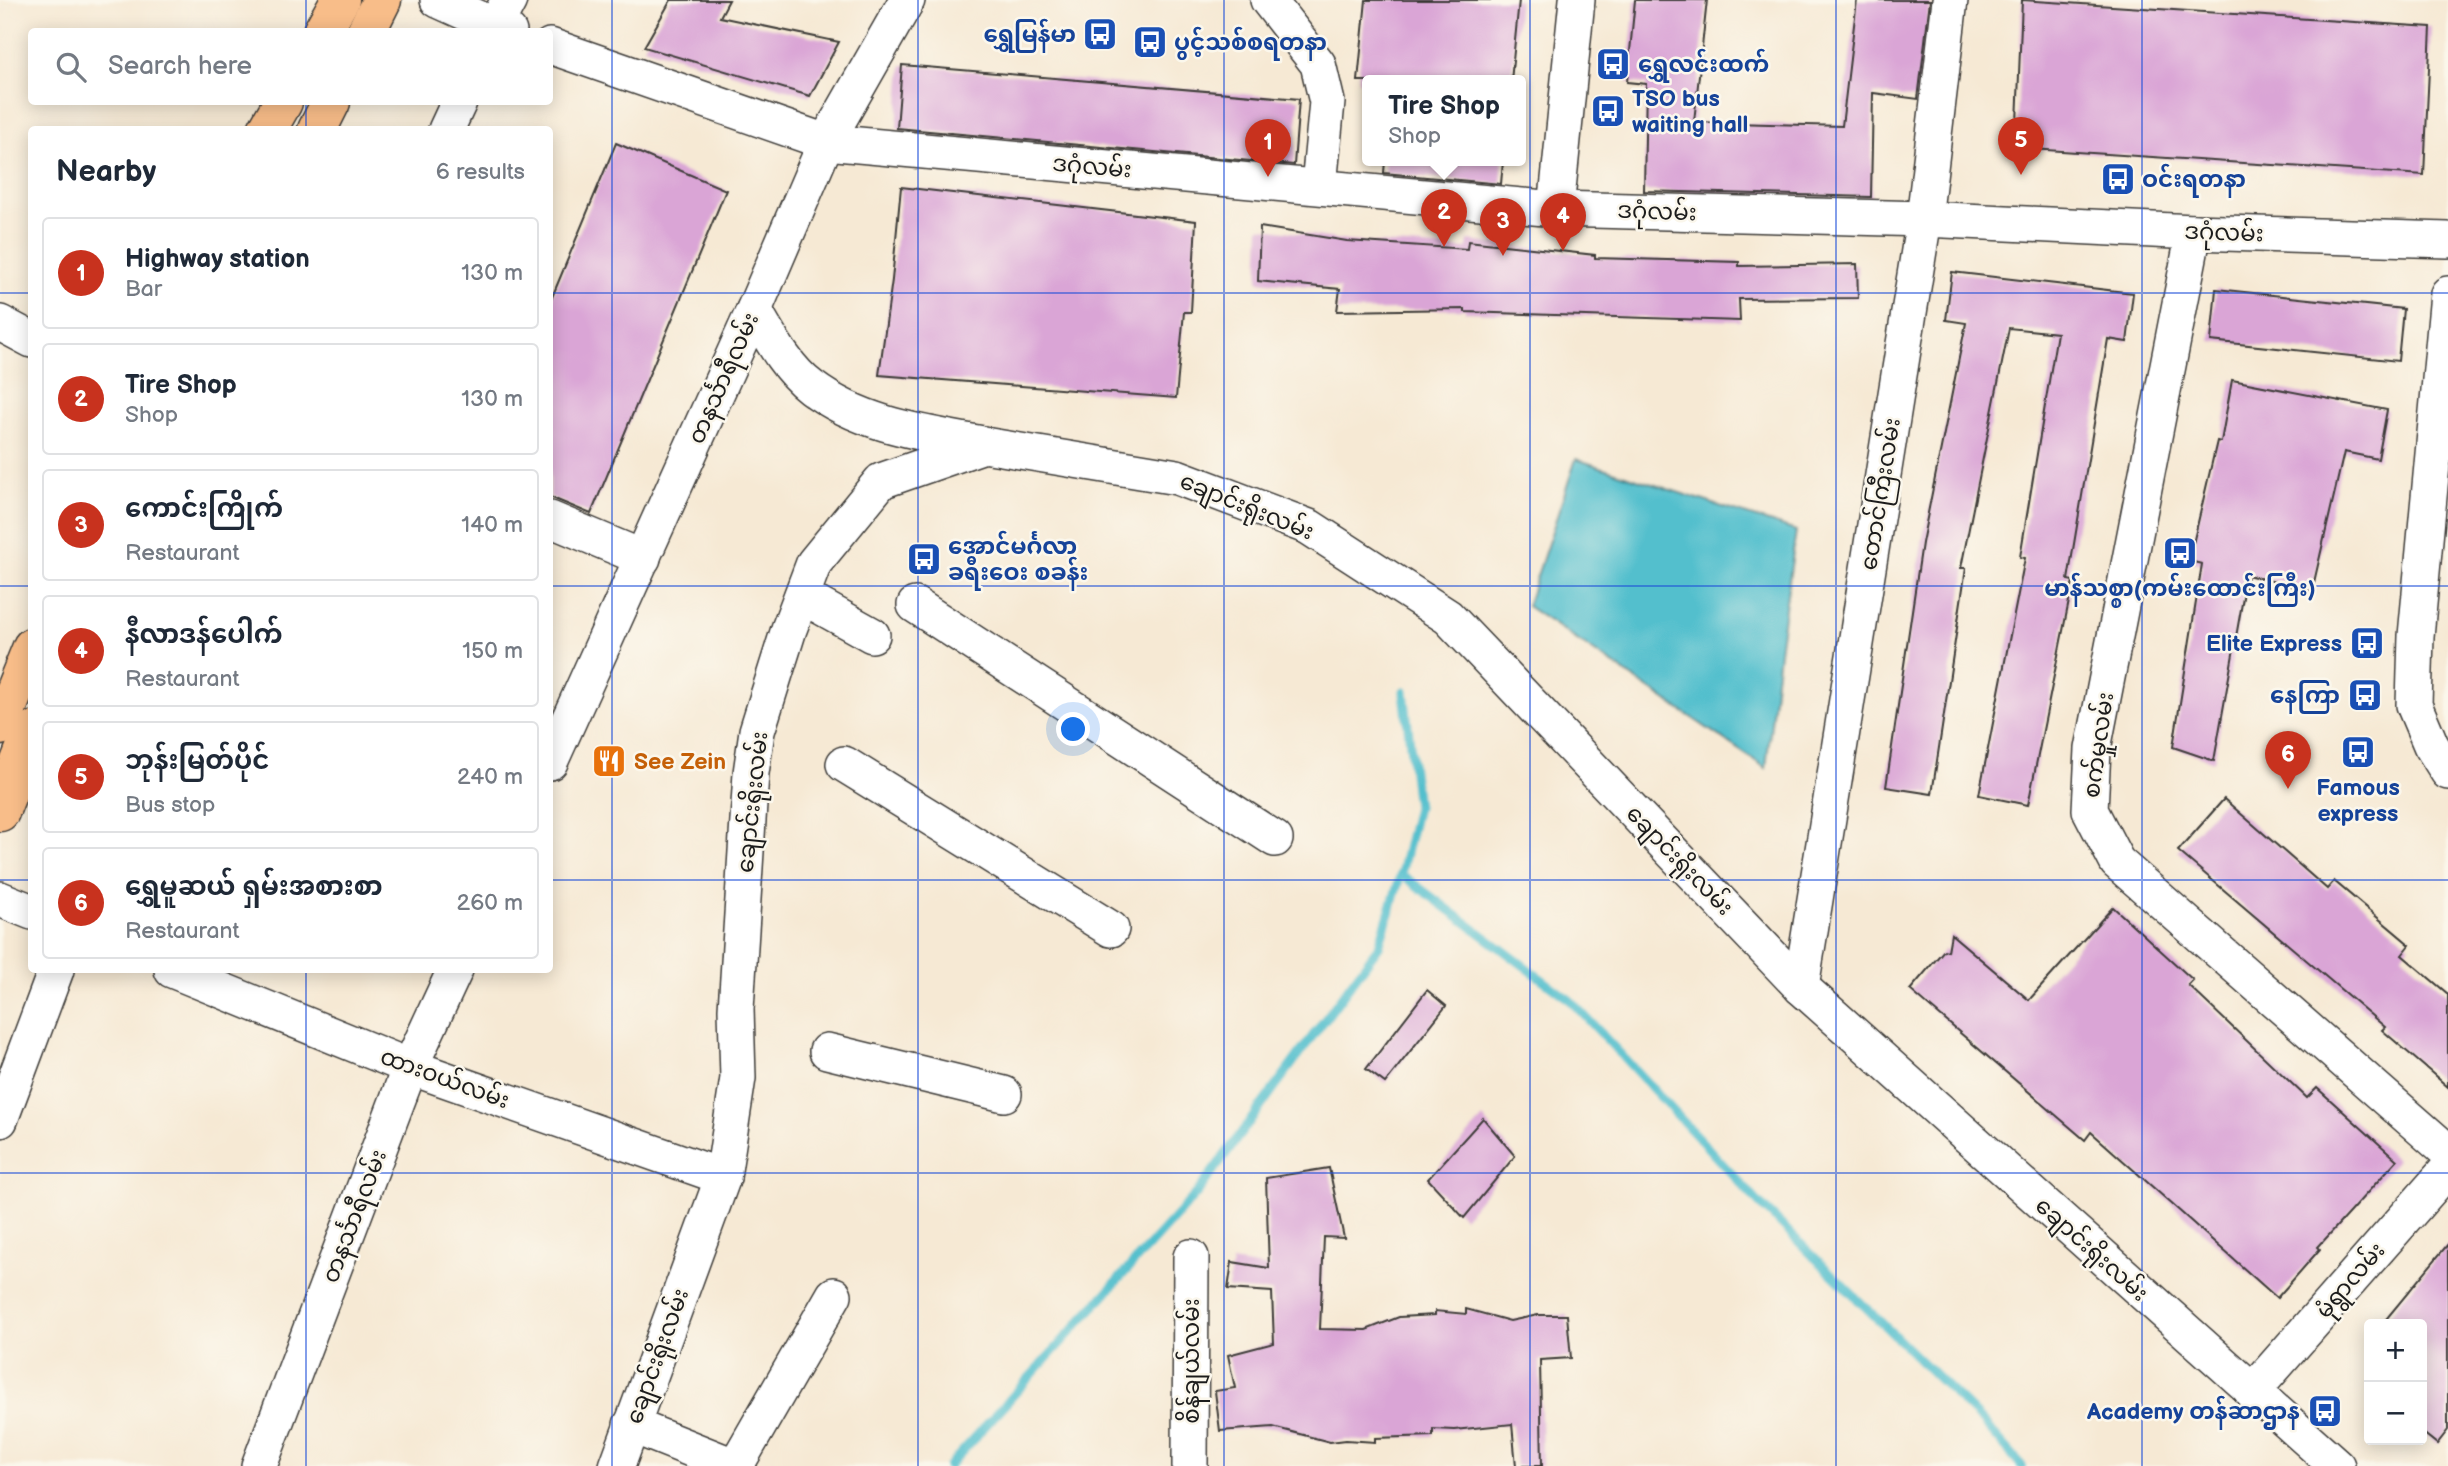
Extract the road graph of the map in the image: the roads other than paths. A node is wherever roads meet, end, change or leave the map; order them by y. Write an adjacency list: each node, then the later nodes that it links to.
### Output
1 (340, 0): 9 (main road)
2 (382, 0): 10 (main road)
3 (438, 0): 8 (street)
4 (907, 0): 18 (street, တနင်္သာရီလမ်း)
5 (1268, 0): 19 (street)
6 (1577, 0): 20 (street)
7 (1951, 0): 21 (street, တောင်ကြီးလမ်း)
8 (501, 22)
9 (324, 28)
10 (368, 28)
11 (553, 47): 18 (street, ဒဂုံလမ်း)
12 (281, 105): 15 (main road)
13 (330, 105): 16 (main road)
14 (458, 105): 17 (street)
15 (269, 126)
16 (319, 126)
17 (448, 126)
18 (826, 142): 19 (street, ဒဂုံလမ်း); 25 (street, တနင်္သာရီလမ်း)
19 (1319, 186): 20 (street, ဒဂုံလမ်း)
20 (1556, 209): 21 (street, ဒဂုံလမ်း)
21 (1924, 219): 22 (street, ဒဂုံလမ်း); 51 (street, တောင်ကြီးလမ်း)
22 (2194, 232): 23 (street, ဒဂုံလမ်း); 56 (street, စက်မှုလမ်း)
23 (2448, 240)
24 (2448, 294): 30 (street)
25 (754, 310): 28 (street); 31 (street, တနင်္သာရီလမ်း)
26 (0, 323): 27 (street)
27 (28, 338)
28 (984, 445): 32 (street, ချောင်းရိုးလမ်း); 51 (street, ချောင်းရိုးလမ်း)
29 (553, 520): 31 (street)
30 (2437, 538): 36 (street)
31 (643, 558): 40 (street, တနင်္သာရီလမ်း)
32 (802, 596): 34 (street); 58 (street, ချောင်းရိုးလမ်း)
33 (915, 604): 44 (street)
34 (872, 635)
35 (28, 657): 38 (main road)
36 (2414, 705): 37 (street); 42 (street)
37 (2448, 707)
38 (0, 726)
39 (28, 741): 43 (main road)
40 (553, 755)
41 (844, 764): 47 (street)
42 (2448, 772)
43 (0, 812)
44 (1275, 839)
45 (0, 899): 46 (street)
46 (28, 910)
47 (1111, 929)
48 (55, 973): 55 (street)
49 (179, 973): 53 (street, ထားဝယ်လမ်း)
50 (454, 973): 53 (street, တနင်္သာရီလမ်း)
51 (1801, 987): 61 (street, ချောင်းရိုးလမ်း)
52 (827, 1051): 54 (street)
53 (410, 1067): 58 (street, ထားဝယ်လမ်း); 63 (street, တနင်္သာရီလမ်း)
54 (1004, 1094)
55 (0, 1120)
56 (2448, 1152)
57 (2448, 1168): 61 (street, မုံရွာလမ်း)
58 (723, 1177): 62 (street, ချောင်းရိုးလမ်း)
59 (1191, 1257): 65 (street, စိန်ချယ်လမ်း)
60 (834, 1296): 62 (street)
61 (2252, 1392): 66 (street, ချောင်းရိုးလမ်း)
62 (632, 1425): 64 (street, ချောင်းရိုးလမ်း)
63 (259, 1466)
64 (617, 1466)
65 (1190, 1466)
66 (2337, 1466)

